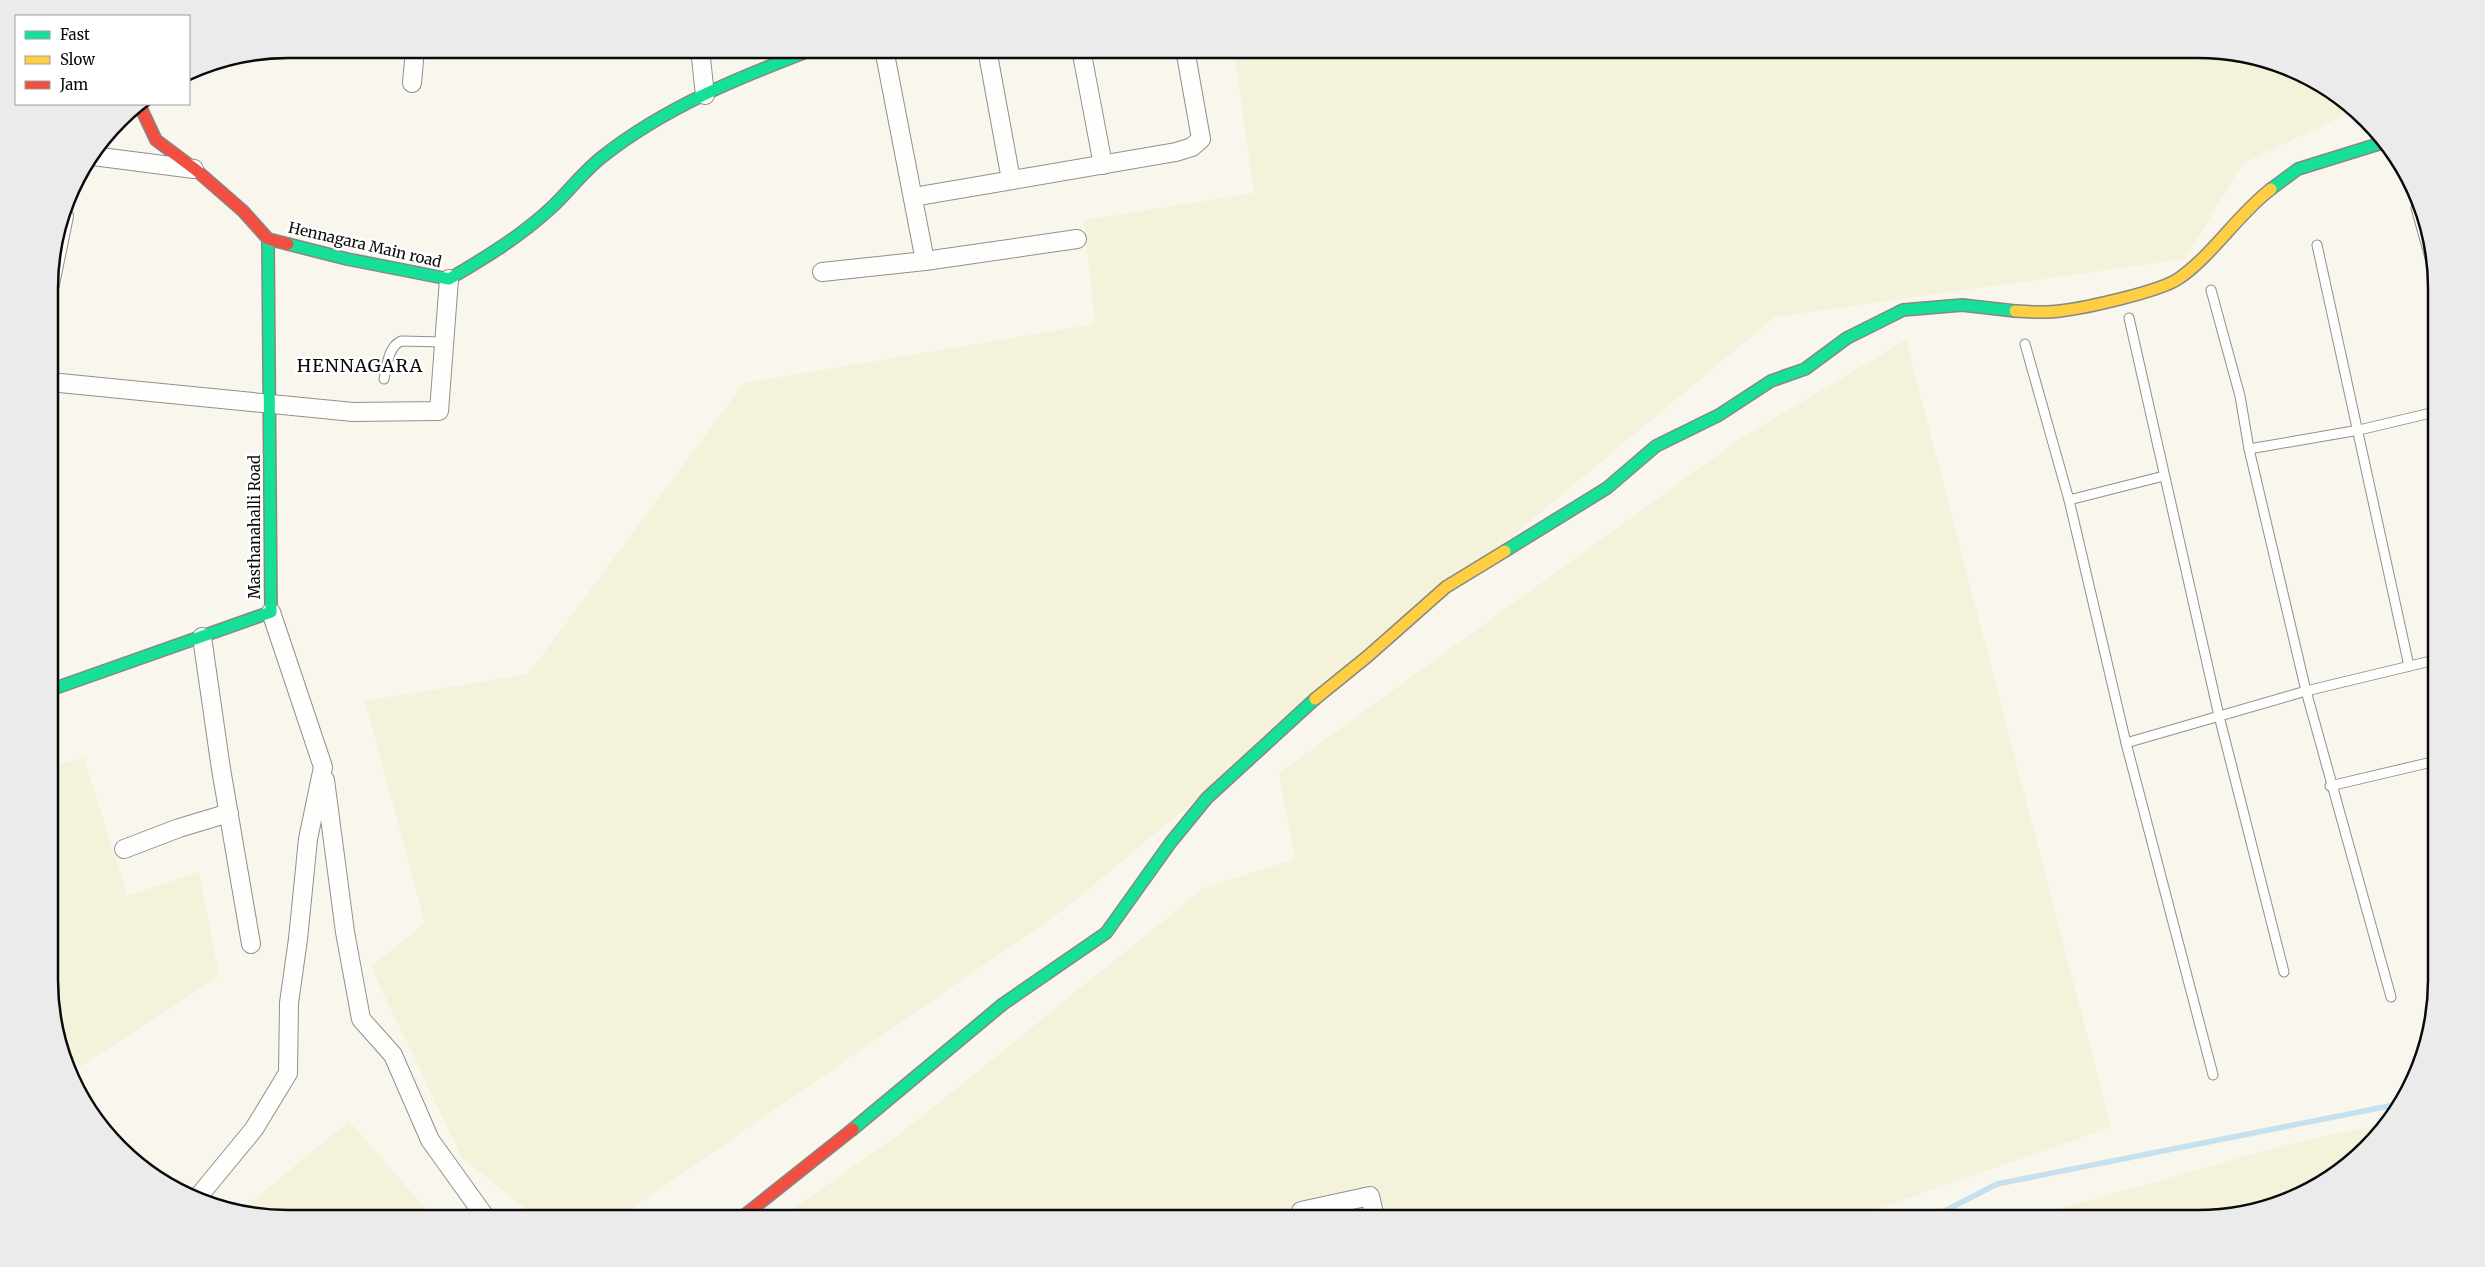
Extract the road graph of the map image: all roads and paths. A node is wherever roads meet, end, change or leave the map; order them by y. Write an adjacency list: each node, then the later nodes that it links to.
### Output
1 (414, 58): 8 (street)
2 (701, 58): 9 (street)
3 (788, 58): 9 (street, Hennagara Main road)
4 (886, 58): 16 (street)
5 (989, 58): 15 (street)
6 (1083, 58): 13 (street)
7 (1187, 58): 13 (street)
8 (412, 83)
9 (705, 95): 22 (street, Hennagara Main road)
10 (142, 110): 14 (street, Hennagara Main road)
11 (2377, 144): 54 (street)
12 (98, 157): 14 (street)
13 (1103, 164): 15 (street)
14 (196, 170): 17 (street, Hennagara Main road)
15 (1011, 180): 16 (street)
16 (912, 197): 20 (street)
17 (268, 238): 22 (street, Hennagara Main road); 29 (street, Masthanahalli Road)
18 (1077, 239): 20 (street)
19 (2317, 245): 31 (lane)
20 (925, 260): 21 (street)
21 (822, 272)
22 (449, 279): 25 (street)
23 (2211, 290): 32 (lane)
24 (2129, 318): 33 (lane)
25 (444, 342): 27 (lane); 29 (street)
26 (2025, 344): 34 (lane)
27 (384, 379)
28 (58, 383): 29 (street)
29 (269, 405): 35 (street, Masthanahalli Road)
30 (2428, 414): 31 (lane)
31 (2358, 430): 32 (lane); 38 (lane)
32 (2249, 449): 40 (lane)
33 (2164, 476): 34 (lane); 41 (lane)
34 (2069, 500): 42 (lane)
35 (271, 612): 36 (street, Masthanahalli Road); 44 (street)
36 (202, 636): 39 (street, Masthanahalli Road); 46 (street)
37 (2428, 662): 38 (lane)
38 (2409, 666): 40 (lane)
39 (58, 687)
40 (2306, 691): 41 (lane); 45 (lane)
41 (2219, 716): 42 (lane); 49 (lane)
42 (2126, 743): 51 (lane)
43 (2428, 763): 45 (lane)
44 (323, 767): 52 (street); 53 (street)
45 (2330, 786): 50 (lane)
46 (229, 814): 47 (street); 48 (street)
47 (124, 849)
48 (252, 944)
49 (2284, 972)
50 (2391, 997)
51 (2213, 1075)
52 (202, 1193)
53 (480, 1210)
54 (751, 1210)
55 (1306, 1210): 56 (street)
56 (1373, 1210)

